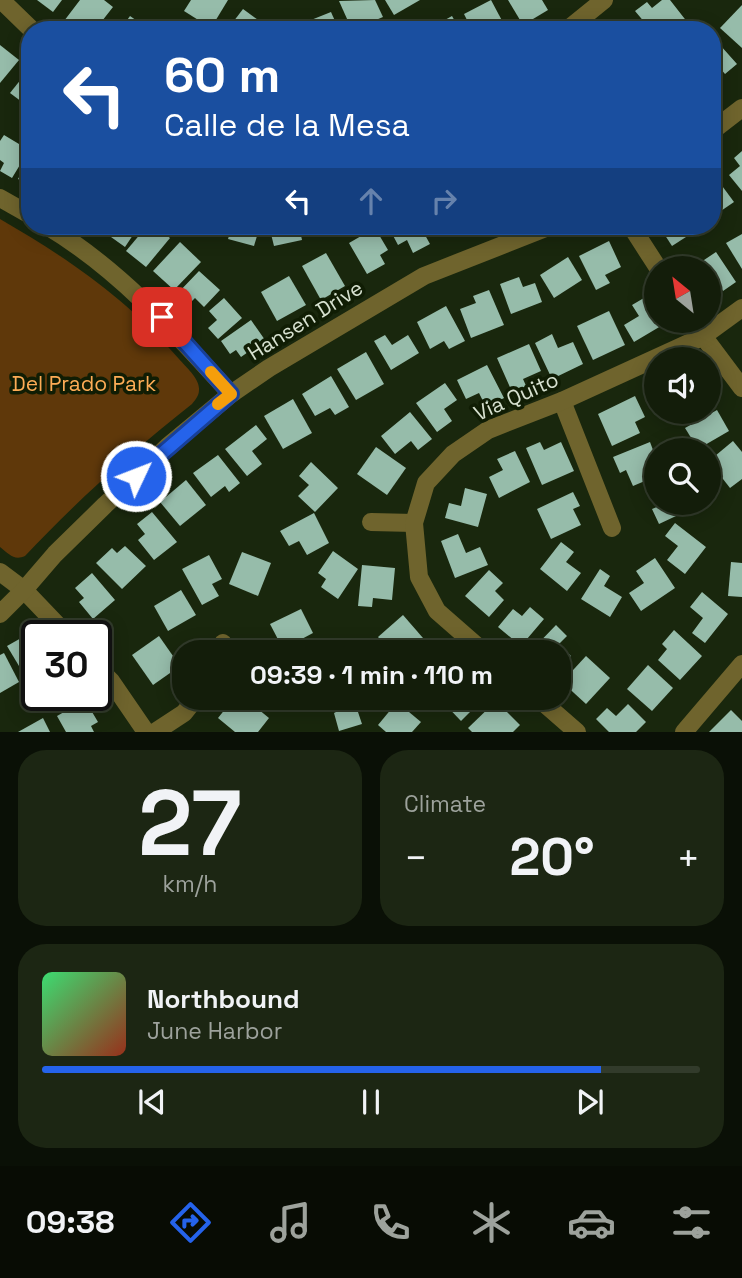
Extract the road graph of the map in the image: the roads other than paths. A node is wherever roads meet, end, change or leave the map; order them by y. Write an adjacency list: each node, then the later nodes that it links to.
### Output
1 (1, 0): 3 (street)
2 (604, 0): 4 (street)
3 (23, 21)
4 (578, 21)
5 (742, 108): 6 (street)
6 (721, 124)
7 (0, 198): 8 (street)
8 (21, 210)
9 (62, 235): 17 (street)
10 (528, 235): 17 (street, Hansen Drive)
11 (637, 235): 12 (street)
12 (650, 256)
13 (742, 309): 15 (street, Via Quito)
14 (699, 333): 15 (street)
15 (702, 337): 16 (street); 18 (street, Via Quito)
16 (742, 388)
17 (231, 394): 23 (street, Hansen Drive)
18 (562, 401): 20 (street, Via Quito); 21 (street)
19 (371, 522): 20 (street)
20 (414, 523): 26 (street, Via Quito)
21 (612, 528)
22 (0, 572): 23 (street)
23 (24, 590): 24 (street, Hansen Drive); 25 (street)
24 (0, 614)
25 (53, 620)
26 (470, 640)
27 (742, 664): 34 (street)
28 (112, 682): 31 (street)
29 (186, 710): 32 (street)
30 (552, 710): 33 (street)
31 (146, 732)
32 (155, 732)
33 (577, 732)
34 (684, 732)

